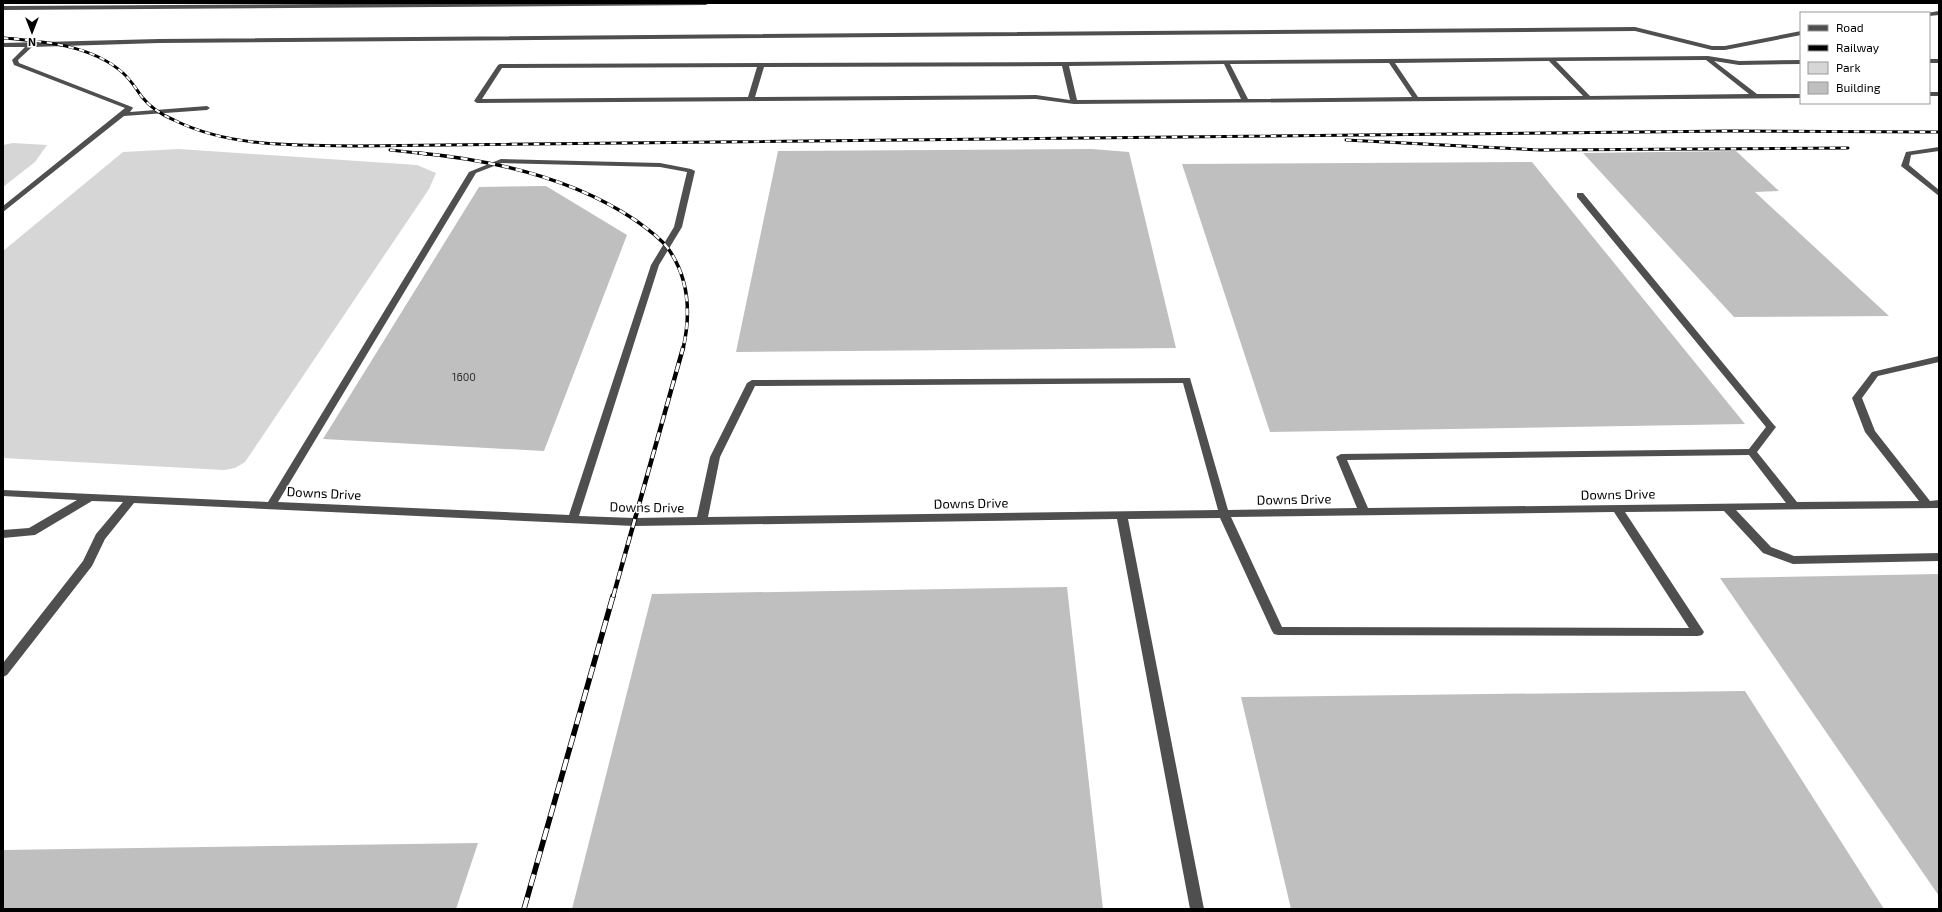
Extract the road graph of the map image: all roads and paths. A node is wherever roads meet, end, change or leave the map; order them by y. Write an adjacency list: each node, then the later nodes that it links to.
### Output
1 (706, 3): 2 (street)
2 (3, 8)
3 (1800, 33): 5 (street)
4 (3, 45): 5 (street)
5 (30, 45): 21 (street)
6 (1708, 58): 7 (street); 9 (street); 13 (street)
7 (1551, 60): 8 (street); 15 (street)
8 (1391, 61): 10 (street); 17 (street)
9 (1800, 62)
10 (1226, 63): 11 (street); 18 (street)
11 (1065, 64): 12 (street); 19 (street)
12 (761, 65): 16 (street); 16 (street)
13 (1755, 96): 14 (street); 15 (street)
14 (1800, 96)
15 (1588, 97): 17 (street)
16 (751, 99): 19 (street)
17 (1416, 99): 18 (street)
18 (1245, 100): 19 (street)
19 (1074, 102)
20 (208, 108): 21 (street)
21 (124, 114): 25 (street)
22 (1939, 149): 23 (street)
23 (1939, 194)
24 (1580, 195): 27 (street)
25 (3, 210)
26 (1939, 359): 31 (street)
27 (1752, 452): 35 (street); 37 (street)
28 (3, 493): 29 (street, Downs Drive)
29 (90, 497): 30 (street, Downs Drive); 42 (street)
30 (131, 499): 33 (street, Downs Drive); 44 (street)
31 (1926, 504): 32 (street, Downs Drive); 35 (street, Downs Drive)
32 (1939, 504)
33 (271, 505): 40 (street, Downs Drive); 40 (street)
34 (1727, 506): 35 (street, Downs Drive); 36 (street, Downs Drive); 43 (street)
35 (1794, 506)
36 (1617, 508): 37 (street, Downs Drive); 38 (street)
37 (1364, 512): 38 (street, Downs Drive)
38 (1224, 514): 39 (street, Downs Drive); 41 (street)
39 (1122, 515): 41 (street, Downs Drive); 45 (street)
40 (573, 519): 41 (street, Downs Drive)
41 (702, 521)
42 (3, 534)
43 (1939, 557)
44 (3, 672)
45 (1197, 909)

